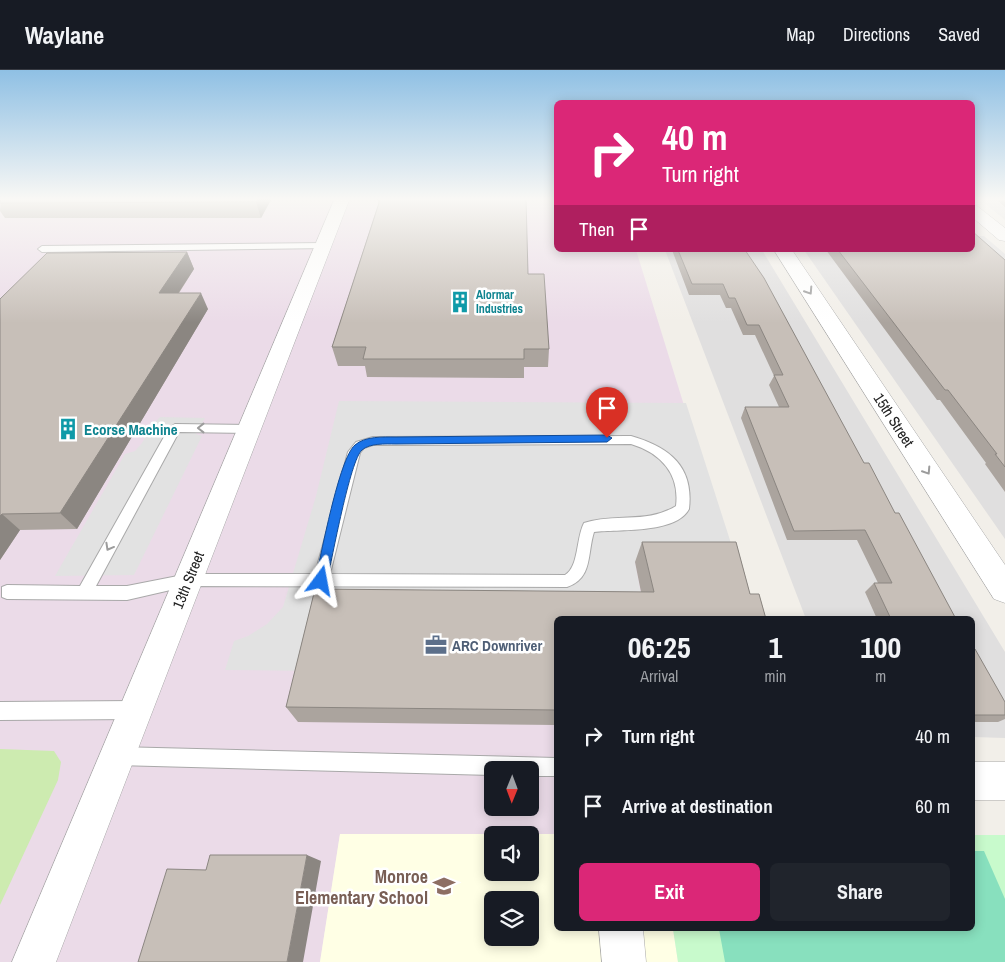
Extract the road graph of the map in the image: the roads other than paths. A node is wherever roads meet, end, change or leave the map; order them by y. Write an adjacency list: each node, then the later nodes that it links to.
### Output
1 (327, 240): 2 (street, 13th Street)
2 (324, 246): 3 (lane); 5 (street, 13th Street)
3 (42, 249)
4 (784, 252): 8 (street, 15th Street, one-way to 8)
5 (250, 428): 6 (street, 13th Street); 10 (lane, one-way to 10)
6 (188, 580): 7 (lane); 10 (lane); 11 (street, 13th Street)
7 (321, 581): 7 (lane)
8 (1005, 590)
9 (7, 592): 10 (lane)
10 (84, 593)
11 (135, 710): 12 (lane); 13 (street, 13th Street)
12 (0, 711)
13 (116, 756): 14 (lane); 18 (street, 13th Street)
14 (554, 767)
15 (975, 781): 16 (street)
16 (1005, 781)
17 (621, 931): 19 (street)
18 (34, 962)
19 (624, 962)

